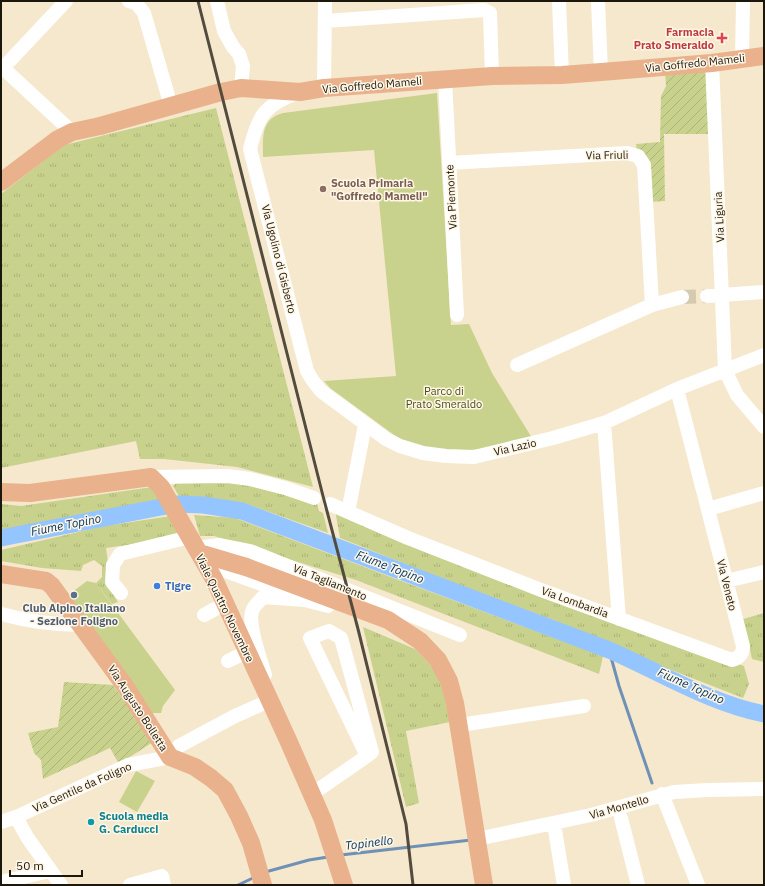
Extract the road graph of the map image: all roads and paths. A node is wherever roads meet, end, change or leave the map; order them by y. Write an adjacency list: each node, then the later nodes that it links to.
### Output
1 (66, 1): 12 (street)
2 (129, 1): 20 (street)
3 (216, 1): 17 (street)
4 (325, 1): 8 (street)
5 (559, 1): 14 (street)
6 (598, 1): 13 (street)
7 (743, 1): 10 (street)
8 (325, 21): 15 (street); 18 (street)
9 (764, 56): 10 (main road, Via Goffredo Mameli)
10 (742, 58): 11 (main road, Via Goffredo Mameli)
11 (712, 63): 13 (main road, Via Goffredo Mameli); 25 (street, Via Liguria)
12 (2, 67): 21 (street)
13 (601, 72): 14 (main road, Via Goffredo Mameli)
14 (562, 75): 15 (main road, Via Goffredo Mameli)
15 (492, 76): 16 (main road, Via Goffredo Mameli)
16 (445, 79): 18 (main road, Via Goffredo Mameli); 22 (street, Via Piemonte)
17 (241, 88): 19 (main road, Via Goffredo Mameli); 20 (main road, Via Goffredo Mameli)
18 (324, 88): 19 (main road, Via Goffredo Mameli)
19 (300, 92): 35 (street, Via Ugolino di Gisberto)
20 (171, 106): 21 (main road, Via Goffredo Mameli)
21 (72, 132): 23 (main road, Via Goffredo Mameli)
22 (449, 163): 28 (street, Via Friuli); 29 (street, Via Piemonte)
23 (1, 182)
24 (764, 292): 25 (street)
25 (722, 295): 26 (street); 32 (street, Via Liguria)
26 (707, 296)
27 (682, 297): 28 (street)
28 (652, 305): 31 (street)
29 (457, 315)
30 (764, 355): 32 (street, Via Lazio)
31 (517, 365)
32 (726, 370): 33 (street, Via Lazio); 36 (street)
33 (677, 389): 34 (street, Via Lazio); 42 (street, Via Veneto)
34 (604, 423): 35 (street, Via Lazio); 51 (street, Via Lombardia)
35 (365, 424): 43 (street)
36 (764, 427)
37 (156, 482): 38 (main road); 40 (street); 44 (main road, Viale Quattro Novembre)
38 (1, 492)
39 (764, 493): 42 (street)
40 (314, 498)
41 (330, 504): 43 (street)
42 (708, 509): 47 (street, Via Veneto)
43 (348, 512): 51 (street, Via Lombardia)
44 (198, 551): 48 (street); 49 (street); 53 (main road, Via Tagliamento); 54 (street, Via Tagliamento); 55 (main road, Viale Quattro Novembre)
45 (764, 572): 47 (street)
46 (1, 574): 52 (main road, Via Augusto Bolletta)
47 (726, 581): 51 (street, Via Veneto)
48 (122, 592)
49 (306, 600): 53 (street, Via Tagliamento); 55 (street, Via Tagliamento)
50 (1, 614): 52 (street)
51 (619, 619)
52 (81, 625): 59 (main road, Via Augusto Bolletta)
53 (400, 628): 57 (main road, Via Tagliamento)
54 (460, 634)
55 (267, 695): 59 (street); 61 (main road, Viale Quattro Novembre)
56 (584, 706): 57 (street)
57 (460, 725): 66 (main road, Via Tagliamento)
58 (367, 756): 58 (street); 61 (street)
59 (170, 757): 64 (street, Via Gentile da Foligno); 72 (main road, Via Augusto Bolletta)
60 (764, 789): 62 (street, Via Montello)
61 (312, 794): 73 (main road, Viale Quattro Novembre)
62 (662, 795): 65 (street, Via Montello); 77 (street)
63 (622, 818): 76 (street)
64 (5, 819): 67 (street)
65 (554, 824): 66 (street, Via Montello); 75 (street)
66 (477, 839): 74 (main road, Via Tagliamento)
67 (50, 871): 68 (street); 69 (street)
68 (1, 882)
69 (61, 885)
70 (130, 885): 71 (street)
71 (164, 885)
72 (263, 885)
73 (344, 885)
74 (484, 885)
75 (564, 885)
76 (638, 885)
77 (698, 885)

